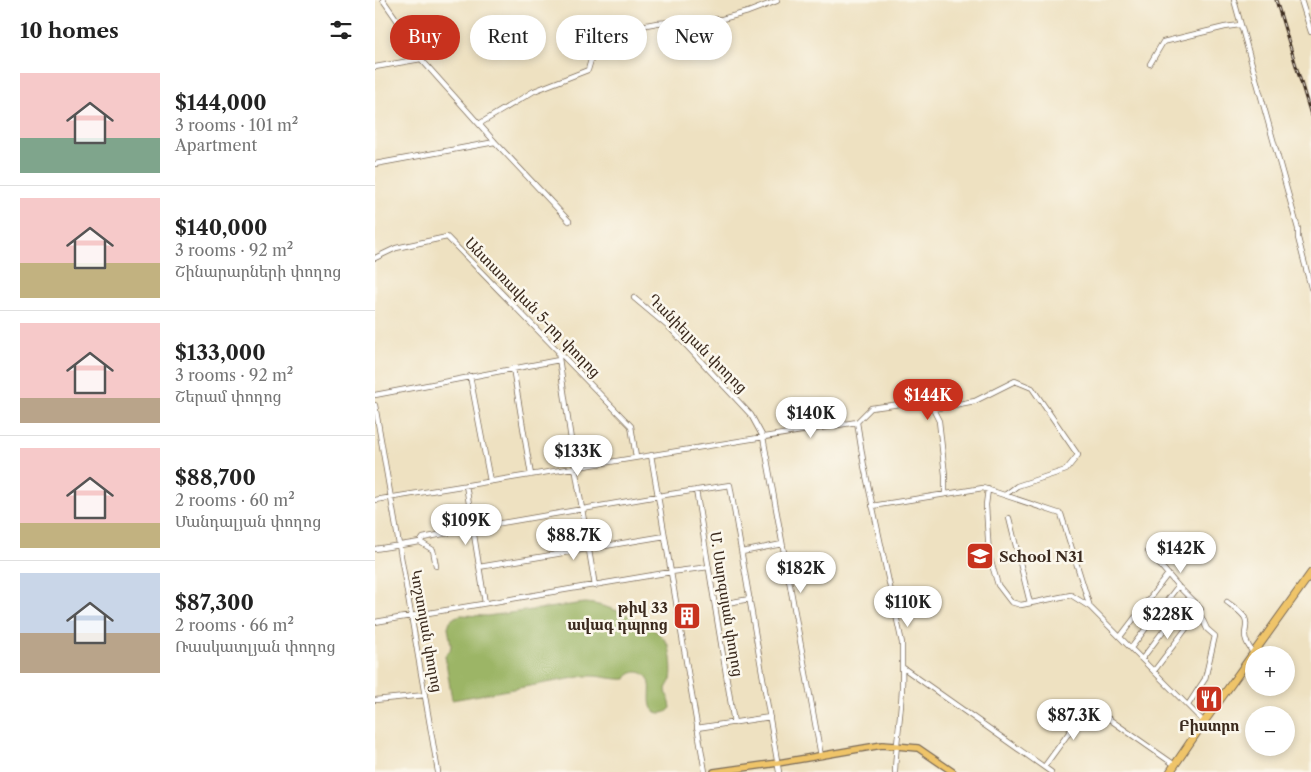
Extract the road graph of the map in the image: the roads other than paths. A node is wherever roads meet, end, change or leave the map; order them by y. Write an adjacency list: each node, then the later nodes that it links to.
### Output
1 (383, 0): 5 (street)
2 (1233, 0): 6 (street)
3 (1301, 0): 7 (street)
4 (777, 1): 12 (street)
5 (393, 15)
6 (1240, 25): 10 (street); 17 (street)
7 (1311, 32)
8 (415, 60): 11 (street)
9 (422, 60): 12 (street)
10 (1150, 64)
11 (375, 67)
12 (479, 124): 13 (street)
13 (495, 142): 14 (street); 15 (street)
14 (375, 164)
15 (569, 221)
16 (375, 258): 19 (street, Անտառավան 5-րդ փողոց)
17 (1311, 288)
18 (634, 298): 27 (street, Դանիելյան փողոց)
19 (558, 351): 20 (street); 29 (street, Անտառավան 5-րդ փողոց)
20 (559, 360): 21 (street); 30 (street)
21 (513, 368): 22 (street); 31 (street)
22 (470, 376): 23 (street); 32 (street)
23 (375, 394)
24 (375, 405): 39 (street, Կոշտոյան փողոց)
25 (933, 409): 26 (street); 36 (street); 37 (street)
26 (857, 422): 27 (street); 41 (street)
27 (763, 437): 28 (street); 48 (street, Դանիելյան փողոց)
28 (651, 455): 29 (street); 38 (street)
29 (636, 458): 30 (street)
30 (575, 468): 31 (street); 42 (street)
31 (531, 475): 32 (street)
32 (490, 481): 33 (street)
33 (466, 485): 39 (street); 44 (street)
34 (988, 489): 36 (street); 37 (street); 65 (street)
35 (696, 490): 38 (street); 53 (street); 56 (street, Մ. Սարգսյան փողոց)
36 (945, 494): 41 (street)
37 (1005, 495): 67 (street)
38 (658, 496): 42 (street); 46 (street)
39 (391, 498): 40 (street); 49 (street, Կոշտոյան փողոց)
40 (375, 500)
41 (872, 506): 78 (street)
42 (583, 509): 44 (street); 50 (street)
43 (1009, 518): 65 (street)
44 (473, 528): 55 (street)
45 (448, 533): 47 (street)
46 (665, 536): 50 (street); 57 (street)
47 (420, 542): 49 (street); 54 (street)
48 (782, 544): 53 (street); 88 (street, Դանիելյան փողոց)
49 (399, 545): 51 (street); 70 (street, Կոշտոյան փողոց)
50 (589, 548): 55 (street); 60 (street)
51 (375, 549)
52 (1148, 551): 59 (street)
53 (742, 552): 62 (street)
54 (436, 566)
55 (479, 567): 64 (street)
56 (709, 567): 57 (street); 66 (street, Մ. Սարգսյան փողոց)
57 (671, 572): 60 (street); 86 (street)
58 (1311, 573): 74 (highway)
59 (1168, 574): 61 (street); 72 (street)
60 (595, 586): 64 (street)
61 (1178, 586): 69 (street); 75 (street)
62 (750, 599): 66 (street); 83 (street)
63 (1227, 602): 73 (street)
64 (485, 603): 70 (street)
65 (1030, 603): 67 (street)
66 (715, 605): 85 (street, Մ. Սարգսյան փողոց)
67 (1090, 607): 72 (street)
68 (1179, 610): 76 (street)
69 (1199, 612): 79 (street); 82 (street)
70 (411, 616): 71 (street); 80 (street, Կոշտոյան փողոց)
71 (375, 622)
72 (1120, 636): 75 (street)
73 (1248, 646)
74 (1259, 646)
75 (1131, 648): 76 (street)
76 (1142, 659): 79 (street)
77 (1245, 665): 84 (highway)
78 (902, 667): 87 (street); 90 (street)
79 (1154, 671): 82 (street)
80 (425, 695): 81 (street); 92 (street, Կոշտոյան փողոց)
81 (375, 700)
82 (1188, 705): 84 (street)
83 (770, 717): 85 (street); 89 (street)
84 (1204, 722): 91 (highway)
85 (734, 723): 86 (street)
86 (697, 728): 93 (street)
87 (896, 746): 88 (main road); 96 (street); 97 (main road)
88 (821, 756): 89 (main road)
89 (778, 763): 94 (main road); 95 (street)
90 (1044, 767): 91 (street); 98 (street)
91 (1172, 769)
92 (438, 772)
93 (705, 772)
94 (714, 772)
95 (779, 772)
96 (895, 772)
97 (953, 772)
98 (1051, 772)

